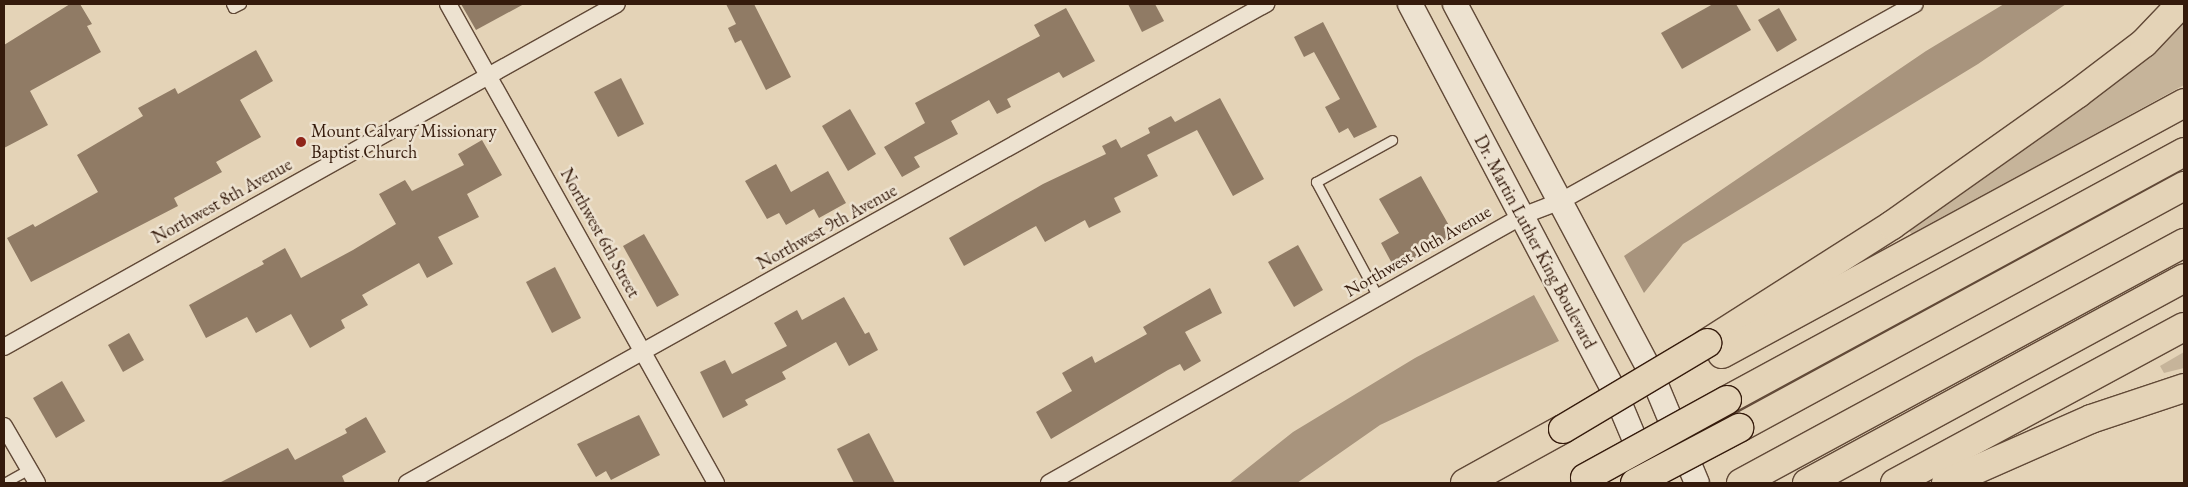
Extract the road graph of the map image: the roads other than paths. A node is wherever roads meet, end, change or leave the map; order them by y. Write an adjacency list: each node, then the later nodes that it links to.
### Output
1 (231, 4): 2 (lane)
2 (241, 4)
3 (448, 4): 10 (street, Northwest 6th Street)
4 (617, 4): 10 (street, Northwest 8th Avenue)
5 (1266, 4): 23 (street, Northwest 9th Avenue)
6 (1410, 4): 16 (main road, Dr. Martin Luther King Boulevard)
7 (1455, 4): 15 (main road)
8 (1915, 4): 15 (street, Northwest 10th Avenue)
9 (2181, 4): 22 (highway)
10 (488, 74): 21 (street, Northwest 8th Avenue); 23 (street, Northwest 6th Street)
11 (2184, 103): 22 (highway)
12 (1392, 140): 19 (lane)
13 (2184, 152): 29 (highway, bridge)
14 (2184, 186): 37 (highway, bridge)
15 (1559, 202): 16 (street, Northwest 10th Avenue); 39 (main road)
16 (1522, 216): 19 (street, Northwest 10th Avenue); 38 (main road, Dr. Martin Luther King Boulevard)
17 (2184, 244): 28 (highway)
18 (2184, 278): 40 (highway)
19 (1378, 297): 34 (street, Northwest 10th Avenue)
20 (2184, 327): 41 (highway)
21 (4, 347)
22 (1710, 351): 26 (highway)
23 (645, 352): 32 (street, Northwest 9th Avenue); 33 (street, Northwest 6th Street)
24 (2184, 388): 42 (highway)
25 (4, 426): 27 (street)
26 (1566, 434): 35 (highway); 36 (highway)
27 (29, 469): 30 (lane); 31 (street)
28 (1748, 480)
29 (1580, 481)
30 (4, 483)
31 (37, 483)
32 (407, 483)
33 (716, 483)
34 (1049, 483)
35 (1465, 483)
36 (1485, 483)
37 (1635, 483)
38 (1653, 483)
39 (1697, 483)
40 (1807, 483)
41 (1896, 483)
42 (1946, 483)

